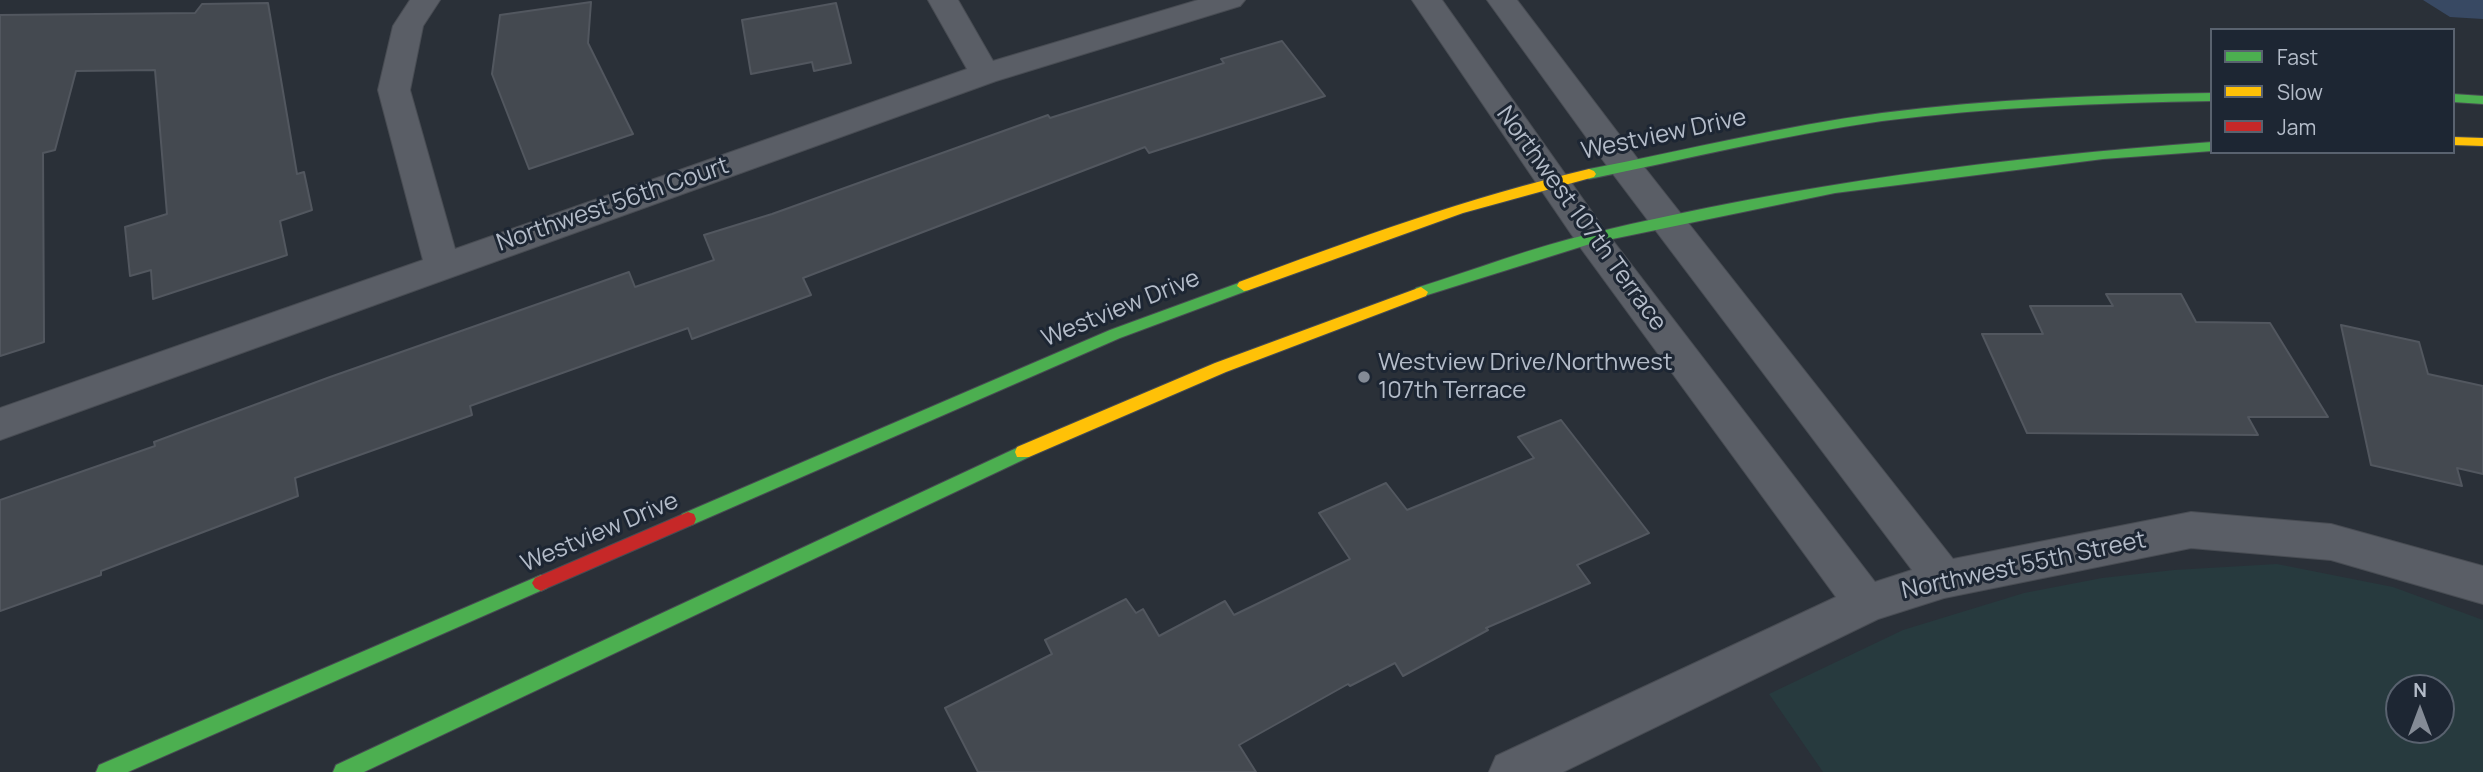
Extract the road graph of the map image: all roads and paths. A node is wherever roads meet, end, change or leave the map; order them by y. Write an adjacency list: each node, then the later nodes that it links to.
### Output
1 (425, 0): 17 (street)
2 (943, 0): 6 (street)
3 (1230, 0): 6 (street, Northwest 56th Court)
4 (1427, 0): 14 (street, Northwest 107th Terrace)
5 (1502, 0): 13 (street)
6 (985, 74): 17 (street, Northwest 56th Court)
7 (2210, 97): 13 (street, Westview Drive)
8 (2455, 98): 9 (street)
9 (2483, 100)
10 (2455, 141): 11 (street)
11 (2483, 142)
12 (2210, 146): 15 (street)
13 (1625, 166): 14 (street, Westview Drive); 15 (street)
14 (1552, 181): 16 (street, Northwest 107th Terrace); 22 (street, Westview Drive)
15 (1670, 221): 16 (street); 19 (street)
16 (1592, 238): 21 (street, Northwest 107th Terrace); 23 (street)
17 (442, 265): 18 (street, Northwest 56th Court)
18 (0, 424)
19 (1944, 579): 20 (street, Northwest 55th Street); 21 (street, Northwest 55th Street)
20 (2483, 585)
21 (1866, 604): 24 (street, Northwest 55th Street)
22 (106, 772)
23 (343, 772)
24 (1513, 772)

